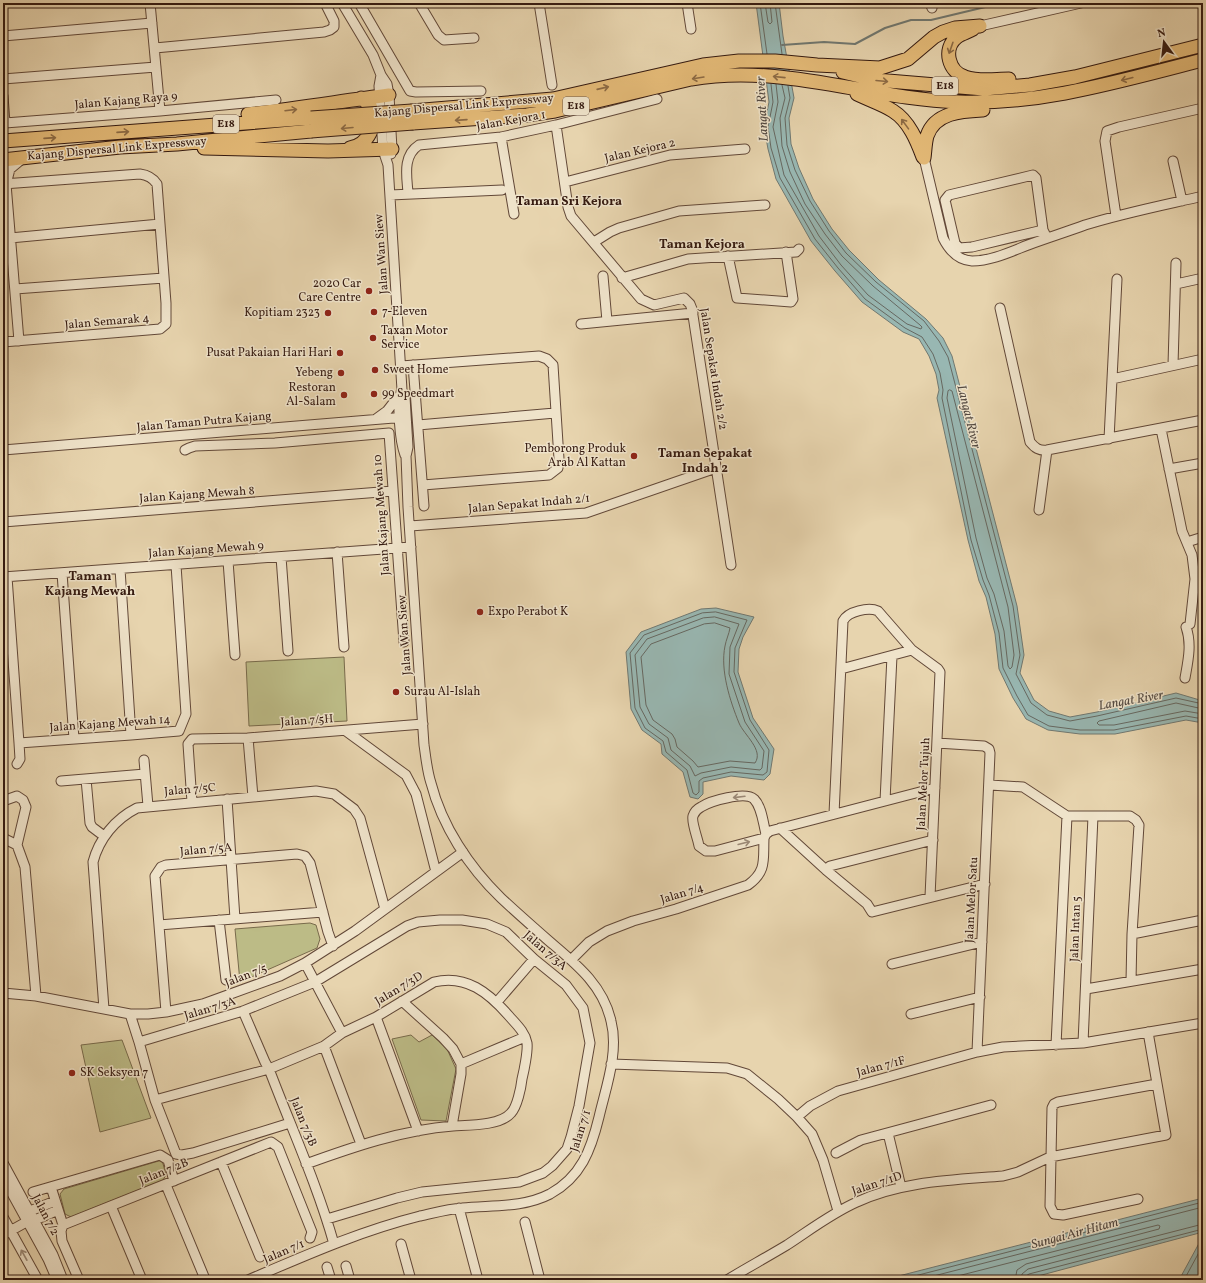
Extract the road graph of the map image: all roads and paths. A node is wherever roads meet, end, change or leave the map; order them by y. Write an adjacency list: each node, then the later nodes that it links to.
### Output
1 (150, 3): 9 (street)
2 (325, 3): 15 (street)
3 (342, 3): 24 (street, Jalan Wan Siew)
4 (359, 3): 23 (street)
5 (419, 3): 13 (street)
6 (539, 3): 21 (street)
7 (688, 3): 11 (street)
8 (1081, 3): 10 (street)
9 (152, 23): 12 (street); 15 (street)
10 (980, 26): 17 (highway); 19 (highway, one-way to 19)
11 (691, 29)
12 (3, 36)
13 (474, 38)
14 (1203, 45): 19 (highway, Kajang Dispersal Link Expressway / E18)
15 (155, 48): 18 (street)
16 (1203, 60): 29 (highway, Kajang Dispersal Link Expressway / E18, one-way to 29)
17 (817, 65): 19 (highway, Kajang Dispersal Link Expressway / E18, one-way to 19); 33 (highway, Kajang Dispersal Link Expressway / E18, one-way to 17, bridge)
18 (156, 67): 20 (street); 31 (street)
19 (1075, 77)
20 (3, 79)
21 (552, 85)
22 (837, 85): 29 (highway, Kajang Dispersal Link Expressway / E18); 36 (highway, Kajang Dispersal Link Expressway / E18, one-way to 36, bridge); 41 (highway, one-way to 22)
23 (481, 91)
24 (385, 95): 26 (highway); 38 (street, Jalan Wan Siew)
25 (3, 96): 31 (street, Jalan Kajang Raya 9)
26 (361, 98): 33 (highway, one-way to 26); 39 (highway)
27 (657, 99): 32 (street, Jalan Kejora 1)
28 (276, 100): 31 (street, Jalan Kajang Raya 9)
29 (1022, 100): 41 (highway)
30 (1203, 108): 53 (street)
31 (160, 111)
32 (556, 125): 34 (street, Jalan Kejora 1); 45 (street)
33 (142, 131): 35 (highway, Kajang Dispersal Link Expressway / E18, one-way to 33)
34 (502, 137): 47 (street, Jalan Kejora 1); 52 (street)
35 (3, 141)
36 (155, 145): 39 (highway); 40 (highway, Kajang Dispersal Link Expressway / E18)
37 (745, 149): 45 (street, Jalan Kejora 2)
38 (387, 150): 39 (highway); 48 (street, Jalan Wan Siew)
39 (328, 151)
40 (23, 158): 42 (highway, Kajang Dispersal Link Expressway / E18); 44 (street)
41 (924, 158): 55 (street)
42 (3, 160)
43 (1172, 161): 50 (street)
44 (4, 182): 54 (street, Jalan Semarak 4); 56 (street)
45 (565, 182): 57 (street)
46 (502, 190): 47 (street)
47 (408, 193): 48 (street)
48 (390, 195): 78 (street, Jalan Wan Siew)
49 (1203, 196): 50 (street)
50 (1182, 201): 53 (street)
51 (765, 205): 57 (street)
52 (514, 214)
53 (1116, 216): 55 (street)
54 (160, 224): 56 (street); 63 (street, Jalan Semarak 4)
55 (1045, 234): 55 (street)
56 (10, 238): 68 (street)
57 (594, 242): 64 (street)
58 (798, 250): 59 (street)
59 (786, 252): 60 (street); 60 (street)
60 (728, 256): 64 (street)
61 (1176, 263): 67 (street)
62 (603, 276): 71 (street)
63 (164, 278): 68 (street); 73 (street, Jalan Semarak 4)
64 (622, 278): 70 (street, Jalan Sepakat Indah 2/2)
65 (1203, 278): 67 (street)
66 (1117, 279): 79 (street)
67 (1176, 284): 77 (street)
68 (15, 289): 73 (street)
69 (1000, 308): 91 (street)
70 (693, 313): 71 (street); 94 (street, Jalan Sepakat Indah 2/2)
71 (607, 321): 72 (street)
72 (580, 324)
73 (19, 341): 74 (street, Jalan Semarak 4)
74 (3, 342)
75 (1203, 359): 77 (street)
76 (413, 365): 78 (street); 81 (street); 85 (street)
77 (1173, 365): 79 (street)
78 (401, 366): 80 (street, Jalan Wan Siew)
79 (1112, 379): 87 (street)
80 (400, 394): 82 (street, Jalan Wan Siew); 83 (street)
81 (556, 413): 85 (street); 96 (street)
82 (403, 418): 83 (street, Jalan Taman Putra Kajang); 88 (street, Jalan Wan Siew); 92 (street, Jalan Wan Siew)
83 (375, 419): 88 (street); 89 (street, Jalan Taman Putra Kajang)
84 (1203, 420): 86 (street)
85 (418, 425): 96 (street)
86 (1160, 429): 87 (street); 95 (street)
87 (1109, 439): 91 (street)
88 (402, 442): 92 (street, Jalan Wan Siew)
89 (3, 450)
90 (185, 450): 97 (street, Jalan Kajang Mewah 10)
91 (1047, 450): 99 (street)
92 (406, 456): 101 (street, Jalan Wan Siew)
93 (1203, 463): 95 (street)
94 (716, 468): 101 (street, Jalan Sepakat Indah 2/1); 110 (street, Jalan Sepakat Indah 2/2)
95 (1169, 469): 103 (street)
96 (423, 485): 98 (street)
97 (393, 491): 100 (street, Jalan Kajang Mewah 8); 105 (street, Jalan Kajang Mewah 10)
98 (424, 506)
99 (1039, 510)
100 (3, 522)
101 (410, 526): 104 (street, Jalan Wan Siew)
102 (1203, 537): 103 (street)
103 (1187, 542): 121 (street)
104 (411, 547): 105 (street, Jalan Kajang Mewah 9); 122 (street, Jalan Wan Siew)
105 (397, 548): 106 (street, Jalan Kajang Mewah 9); 114 (street, Jalan Kajang Mewah 10)
106 (337, 552): 107 (street, Jalan Kajang Mewah 9); 115 (street)
107 (281, 557): 108 (street, Jalan Kajang Mewah 9); 117 (street)
108 (228, 561): 109 (street, Jalan Kajang Mewah 9); 118 (street)
109 (176, 565): 111 (street, Jalan Kajang Mewah 9); 124 (street, Jalan Kajang Mewah 14)
110 (731, 565)
111 (120, 569): 112 (street, Jalan Kajang Mewah 9); 124 (street)
112 (62, 573): 113 (street, Jalan Kajang Mewah 9); 126 (street)
113 (5, 577): 127 (street)
114 (404, 642)
115 (344, 647)
116 (912, 650): 119 (street); 120 (street); 128 (street, Jalan Melor Tujuh)
117 (288, 651)
118 (235, 655)
119 (892, 656): 120 (street); 139 (street)
120 (841, 669): 142 (street)
121 (1185, 678)
122 (423, 724): 123 (street, Jalan 7/5H); 151 (street, Jalan Wan Siew)
123 (346, 730): 125 (street, Jalan 7/5H); 154 (street)
124 (131, 735): 126 (street, Jalan Kajang Mewah 14)
125 (248, 738): 136 (street); 140 (street, Jalan 7/5H)
126 (74, 739): 127 (street, Jalan Kajang Mewah 14)
127 (20, 743): 130 (street)
128 (938, 743): 134 (street, Jalan Melor Satu); 135 (street, Jalan Melor Tujuh)
129 (144, 760): 131 (street)
130 (17, 764)
131 (146, 774): 132 (street); 141 (street)
132 (86, 779): 133 (street); 147 (street)
133 (61, 781)
134 (990, 785): 143 (street); 155 (street, Jalan Melor Satu)
135 (936, 788): 139 (street); 149 (street, Jalan Melor Tujuh)
136 (253, 797): 137 (street, Jalan 7/5C); 157 (street, Jalan 7/5C)
137 (227, 799): 140 (street, Jalan 7/5C); 152 (street)
138 (3, 801): 150 (street)
139 (885, 801): 142 (street)
140 (192, 802): 141 (street, Jalan 7/5C)
141 (148, 806): 147 (street, Jalan 7/5C)
142 (834, 814): 145 (street)
143 (1067, 816): 144 (street); 192 (street)
144 (1093, 816): 163 (street); 174 (street, Jalan Intan 5)
145 (780, 828): 146 (street); 153 (street)
146 (767, 834): 146 (street, one-way to 146); 167 (street, Jalan 7/4)
147 (104, 836): 180 (street, Jalan 7/5C)
148 (3, 838): 150 (street)
149 (933, 840): 153 (street); 156 (street, Jalan Melor Tujuh)
150 (17, 845): 176 (street)
151 (463, 852): 154 (street, Jalan 7/5); 167 (street, Jalan 7/1)
152 (231, 860): 158 (street, Jalan 7/5A); 159 (street); 162 (street, Jalan 7/5A)
153 (826, 870): 156 (street)
154 (436, 872): 157 (street, Jalan 7/5)
155 (985, 884): 156 (street); 164 (street, Jalan Melor Satu)
156 (930, 897)
157 (385, 909): 165 (street, Jalan 7/5)
158 (322, 912): 159 (street); 165 (street, Jalan 7/5A)
159 (235, 919): 160 (street)
160 (219, 920): 162 (street); 171 (street)
161 (1203, 920): 163 (street)
162 (159, 925): 182 (street, Jalan 7/5A)
163 (1132, 934): 172 (street)
164 (982, 942): 169 (street); 177 (street, Jalan Melor Satu)
165 (332, 946): 168 (street, Jalan 7/5)
166 (534, 959): 173 (street, Jalan 7/3A); 179 (street); 224 (street, Jalan 7/3A)
167 (571, 960): 196 (street, Jalan 7/1)
168 (305, 963): 173 (street); 182 (street, Jalan 7/5)
169 (892, 964)
170 (1203, 969): 172 (street)
171 (226, 980)
172 (1131, 981): 174 (street)
173 (315, 982): 181 (street, Jalan 7/3A); 188 (street)
174 (1086, 989): 191 (street, Jalan Intan 5)
175 (3, 992): 176 (street, Jalan 7/5)
176 (36, 996): 180 (street, Jalan 7/5)
177 (980, 997): 184 (street); 194 (street, Jalan Melor Satu)
178 (402, 1001): 179 (street, Jalan 7/3D); 185 (street, Jalan 7/3D); 195 (street)
179 (497, 1002): 189 (street, Jalan 7/3D)
180 (104, 1010): 183 (street, Jalan 7/5)
181 (243, 1011): 190 (street, Jalan 7/3A); 197 (street, Jalan 7/3B)
182 (166, 1012): 183 (street, Jalan 7/5)
183 (130, 1014): 190 (street)
184 (912, 1014)
185 (376, 1017): 188 (street, Jalan 7/3D); 204 (street)
186 (1203, 1023): 187 (street, Jalan 7/1F)
187 (1148, 1032): 191 (street, Jalan 7/1F); 198 (street)
188 (342, 1033): 193 (street, Jalan 7/3D)
189 (525, 1037): 195 (street); 203 (street)
190 (139, 1042): 199 (street)
191 (1083, 1043): 192 (street, Jalan 7/1F)
192 (1056, 1045): 194 (street, Jalan 7/1F)
193 (324, 1046): 197 (street, Jalan 7/3D); 206 (street)
194 (977, 1052): 201 (street, Jalan 7/1F)
195 (461, 1064): 203 (street)
196 (612, 1064): 201 (street); 220 (street, Jalan 7/1)
197 (269, 1069): 199 (street, Jalan 7/3D); 202 (street, Jalan 7/3B)
198 (1157, 1084): 208 (street); 208 (street, Jalan 7/1D)
199 (155, 1100): 202 (street)
200 (991, 1105): 205 (street)
201 (797, 1117): 222 (street)
202 (290, 1123): 211 (street, Jalan 7/3B)
203 (452, 1126): 204 (street)
204 (418, 1131): 206 (street)
205 (888, 1133): 207 (street); 215 (street)
206 (361, 1144): 211 (street)
207 (836, 1153)
208 (1050, 1157): 215 (street, Jalan 7/1D); 217 (street)
209 (221, 1162): 213 (street, Jalan 7/2B); 229 (street, Jalan 7/2B); 232 (street)
210 (3, 1163): 221 (street, Jalan 7/2)
211 (306, 1164): 224 (street, Jalan 7/3B)
212 (3, 1177): 225 (street, Jalan 7/2)
213 (170, 1183): 214 (street); 219 (street, Jalan 7/2B); 235 (street)
214 (51, 1187): 216 (street); 218 (street)
215 (901, 1187): 222 (street, Jalan 7/1D)
216 (33, 1192)
217 (1138, 1199)
218 (57, 1206): 221 (street); 225 (street); 227 (street)
219 (111, 1206): 227 (street, Jalan 7/2B); 240 (street)
220 (459, 1208): 230 (street, Jalan 7/1); 245 (street)
221 (30, 1211): 225 (street, Jalan 7/2)
222 (838, 1211): 247 (street, Jalan 7/1D)
223 (3, 1217): 228 (street)
224 (327, 1219): 230 (street, Jalan 7/3B)
225 (31, 1220): 228 (street); 237 (street, Jalan 7/2); 238 (street, Jalan 7/2)
226 (525, 1222): 246 (street)
227 (63, 1225): 239 (street)
228 (7, 1233): 236 (street, one-way to 228)
229 (310, 1238)
230 (334, 1244): 241 (street, Jalan 7/1)
231 (401, 1244): 244 (street)
232 (260, 1257)
233 (346, 1266): 243 (street)
234 (327, 1267): 242 (street)
235 (205, 1279)
236 (38, 1280)
237 (57, 1280)
238 (63, 1280)
239 (79, 1280)
240 (142, 1280)
241 (248, 1280)
242 (330, 1280)
243 (350, 1280)
244 (411, 1280)
245 (478, 1280)
246 (540, 1280)
247 (727, 1280)

